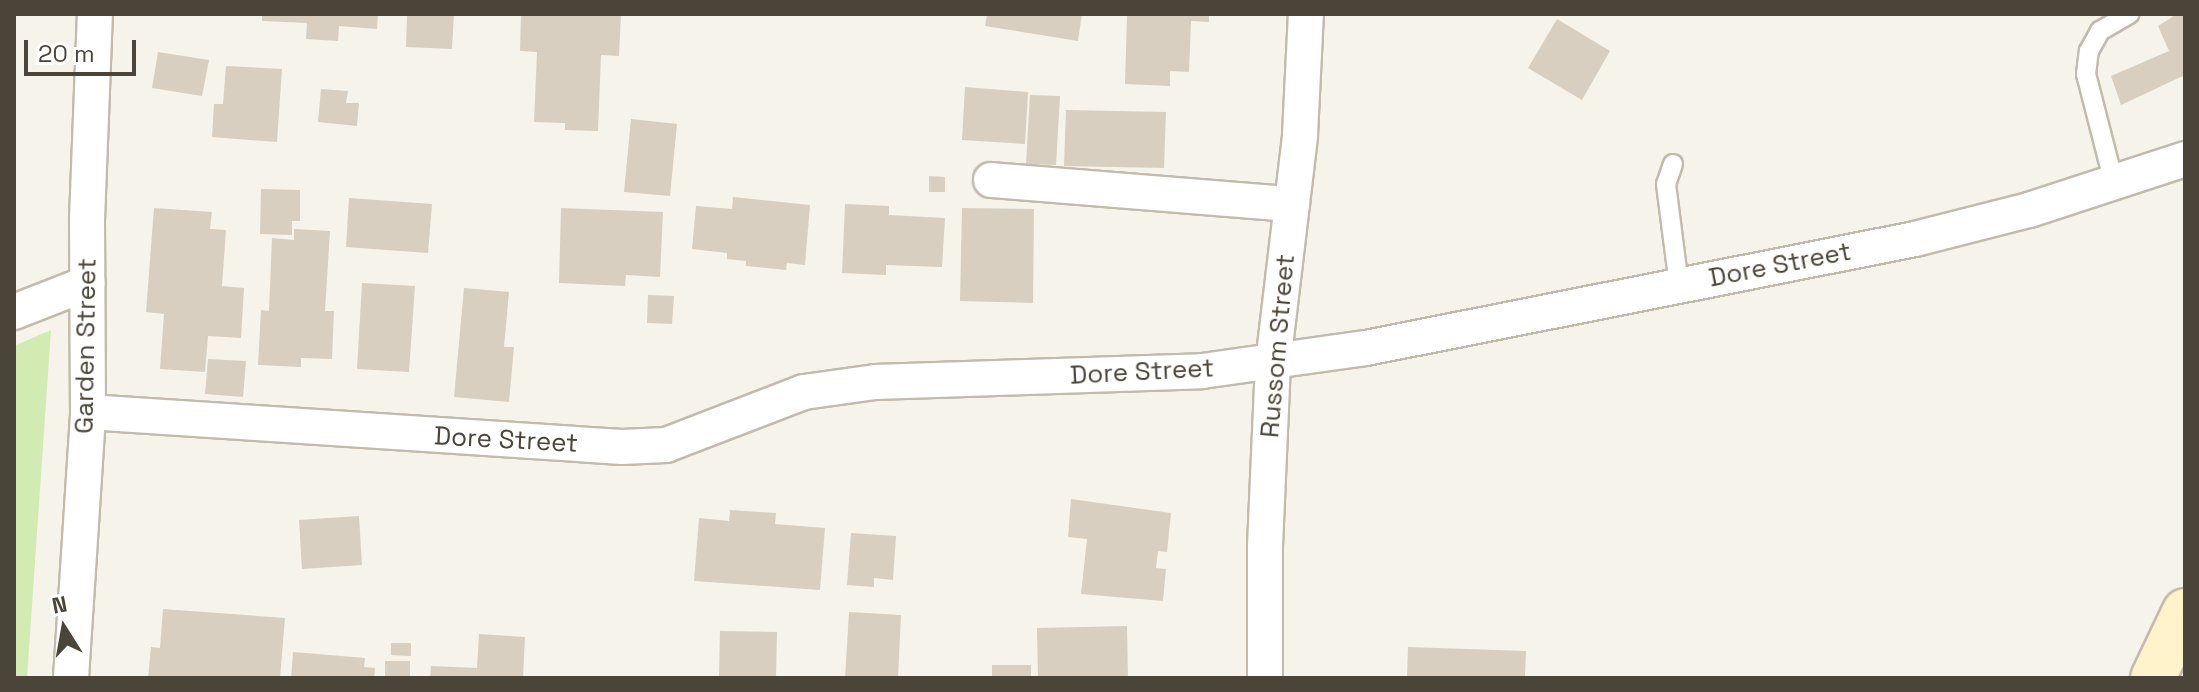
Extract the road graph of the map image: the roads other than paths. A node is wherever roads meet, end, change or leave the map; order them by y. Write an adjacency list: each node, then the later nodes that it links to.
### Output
1 (95, 14): 9 (street, Garden Street)
2 (1306, 14): 8 (street, Russom Street)
3 (2130, 14): 7 (lane)
4 (2185, 159): 7 (street, Dore Street)
5 (1673, 164): 10 (lane)
6 (991, 180): 8 (street)
7 (2114, 183): 10 (street, Dore Street)
8 (1292, 204): 12 (street, Russom Street)
9 (88, 283): 11 (street); 13 (street, Garden Street)
10 (1679, 286): 12 (street, Dore Street)
11 (14, 312)
12 (1273, 363): 13 (street, Dore Street); 16 (street, Russom Street)
13 (88, 412): 15 (street, Garden Street)
14 (2185, 611): 17 (street)
15 (71, 678)
16 (1265, 678)
17 (2153, 678)

